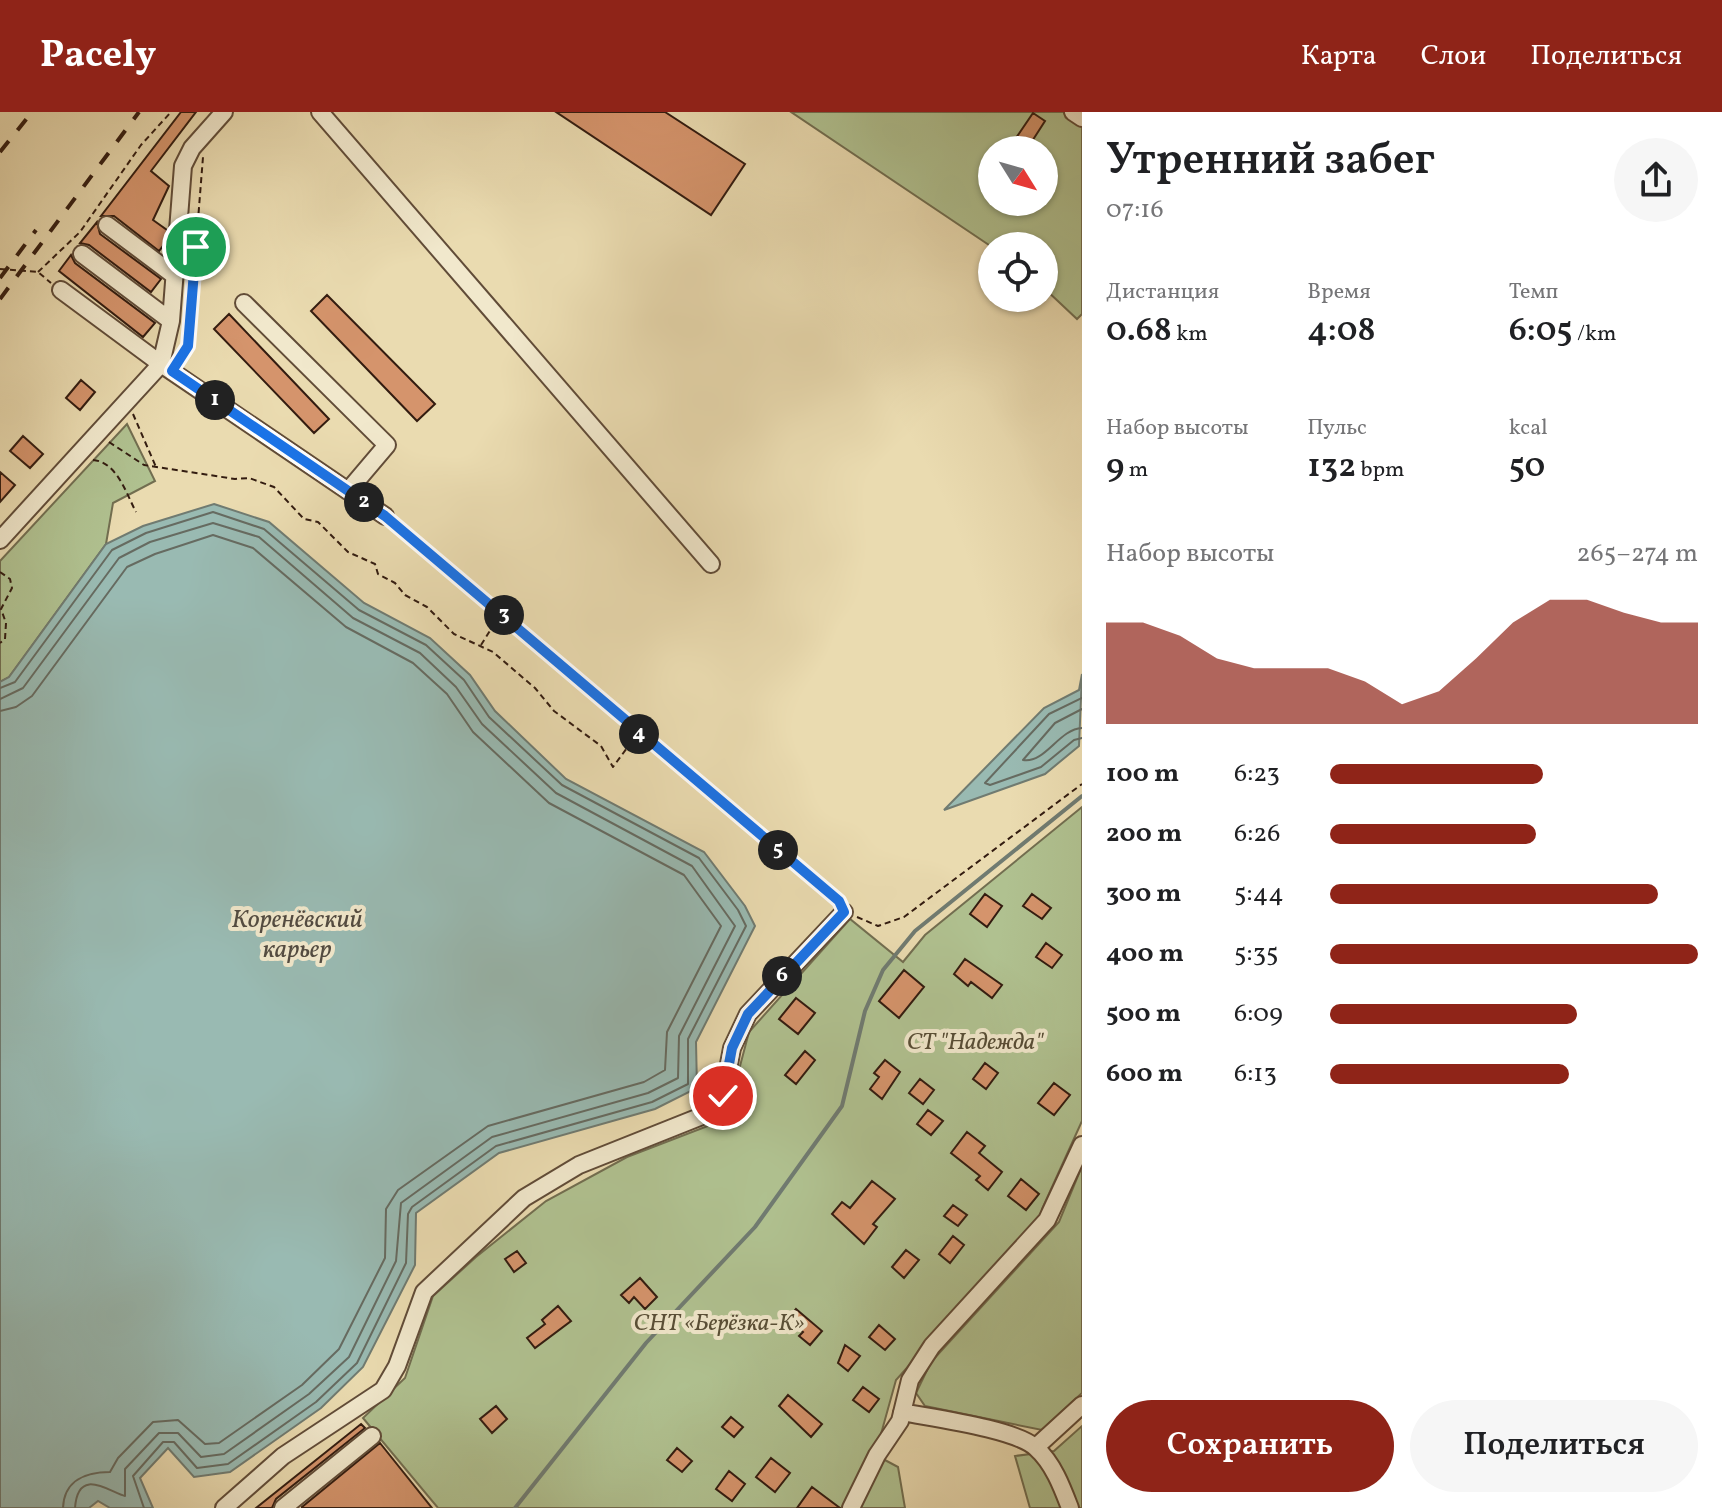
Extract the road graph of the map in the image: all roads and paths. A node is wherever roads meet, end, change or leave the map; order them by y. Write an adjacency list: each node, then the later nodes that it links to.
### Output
1 (171, 112): 10 (path)
2 (224, 112): 11 (street)
3 (320, 112): 24 (street)
4 (1073, 112): 5 (street)
5 (1082, 118)
6 (204, 148): 15 (path)
7 (107, 225): 11 (street)
8 (82, 254): 14 (street)
9 (0, 269): 10 (path)
10 (38, 272): 12 (path)
11 (175, 276): 14 (street)
12 (61, 290): 15 (street)
13 (244, 303): 20 (street)
14 (171, 321): 15 (street)
15 (167, 367): 20 (street); 23 (street)
16 (132, 410): 19 (path)
17 (104, 440): 19 (path)
18 (85, 460): 21 (path)
19 (157, 468): 28 (path)
20 (348, 491): 22 (street)
21 (136, 512)
22 (385, 516): 26 (path)
23 (0, 540)
24 (711, 564)
25 (0, 572): 27 (path)
26 (502, 612): 28 (path); 29 (path)
27 (0, 643)
28 (480, 647): 29 (path)
29 (638, 733): 31 (path)
30 (1082, 784): 31 (path)
31 (844, 912): 37 (street)
32 (1082, 1145): 34 (street)
33 (1082, 1405): 36 (street)
34 (902, 1412): 36 (street); 39 (street)
35 (372, 1436): 38 (street)
36 (1036, 1447): 40 (street)
37 (224, 1508)
38 (283, 1508)
39 (851, 1508)
40 (1070, 1508)

